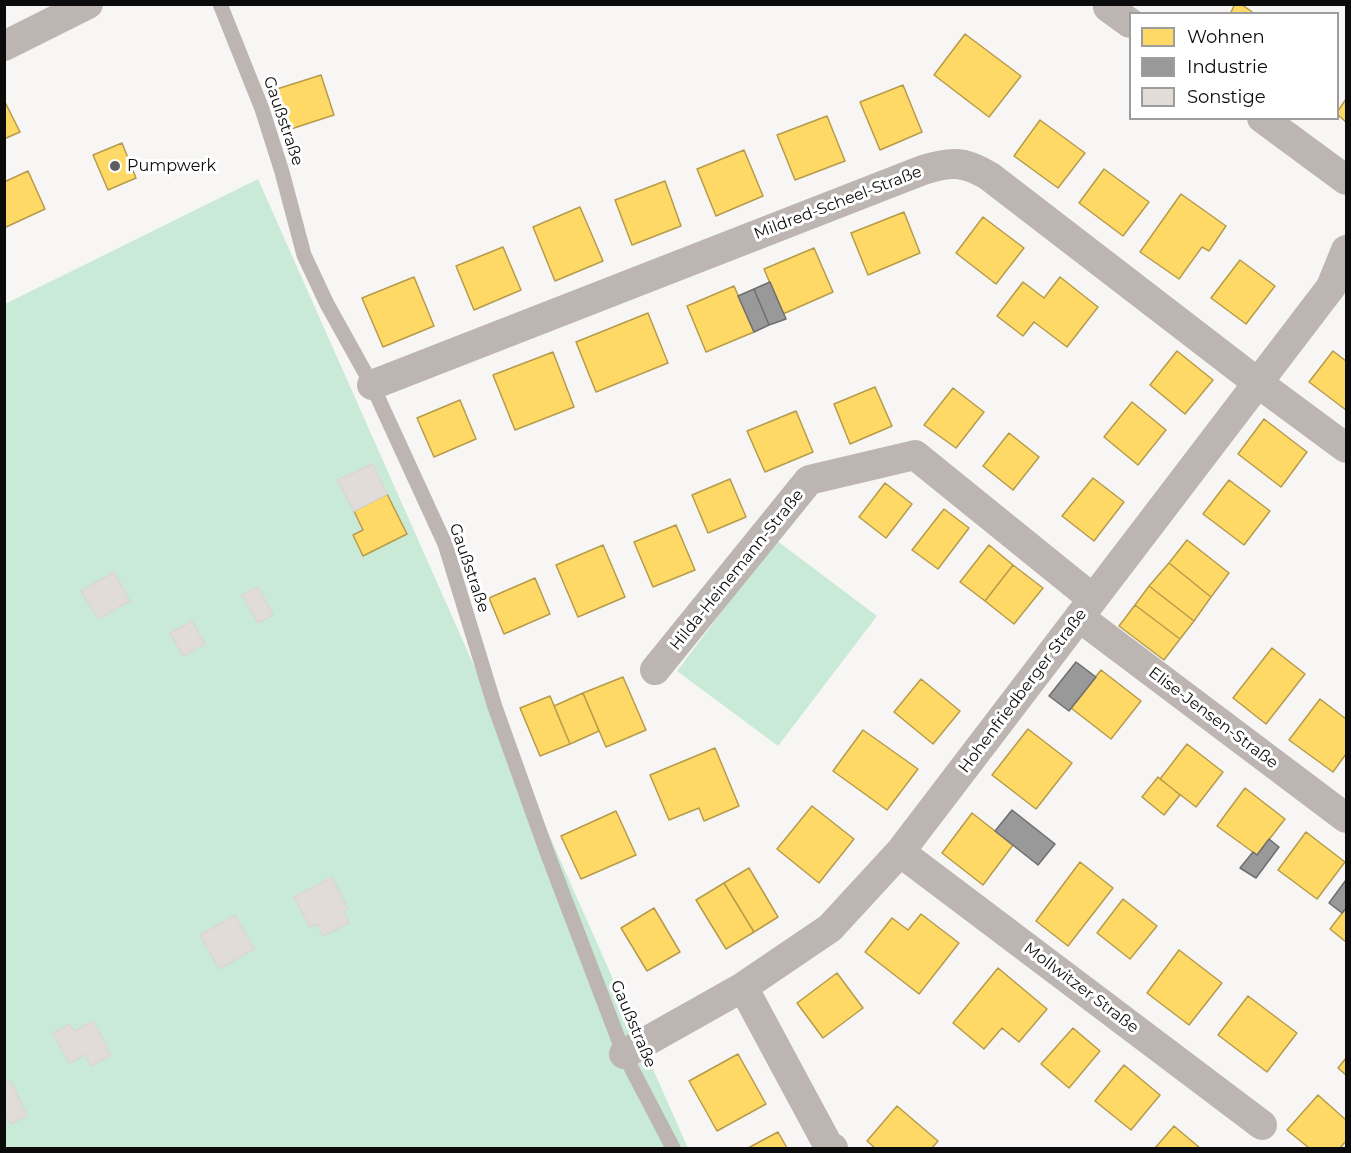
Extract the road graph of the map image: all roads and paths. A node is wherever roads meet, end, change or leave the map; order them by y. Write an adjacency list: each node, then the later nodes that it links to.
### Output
1 (87, 4): 3 (street)
2 (220, 4): 8 (lane, Gaußstraße)
3 (4, 46)
4 (1265, 120): 5 (street)
5 (1347, 180)
6 (1347, 250): 7 (street, Hohenfriedberger Straße)
7 (1258, 383): 8 (street, Mildred-Scheel-Straße); 9 (street, Mildred-Scheel-Straße); 10 (street, Hohenfriedberger Straße)
8 (372, 385): 15 (lane, Gaußstraße)
9 (1347, 448)
10 (1086, 608): 11 (street, Hilda-Heinemann-Straße); 12 (street, Elise-Jensen-Straße); 13 (street, Hohenfriedberger Straße)
11 (655, 670)
12 (1347, 818)
13 (900, 852): 14 (street, Hohenfriedberger Straße); 16 (street, Mollwitzer Straße)
14 (742, 987): 15 (street, Hohenfriedberger Straße); 18 (street)
15 (624, 1054): 17 (lane, Gaußstraße)
16 (1262, 1125)
17 (672, 1149)
18 (833, 1149)

